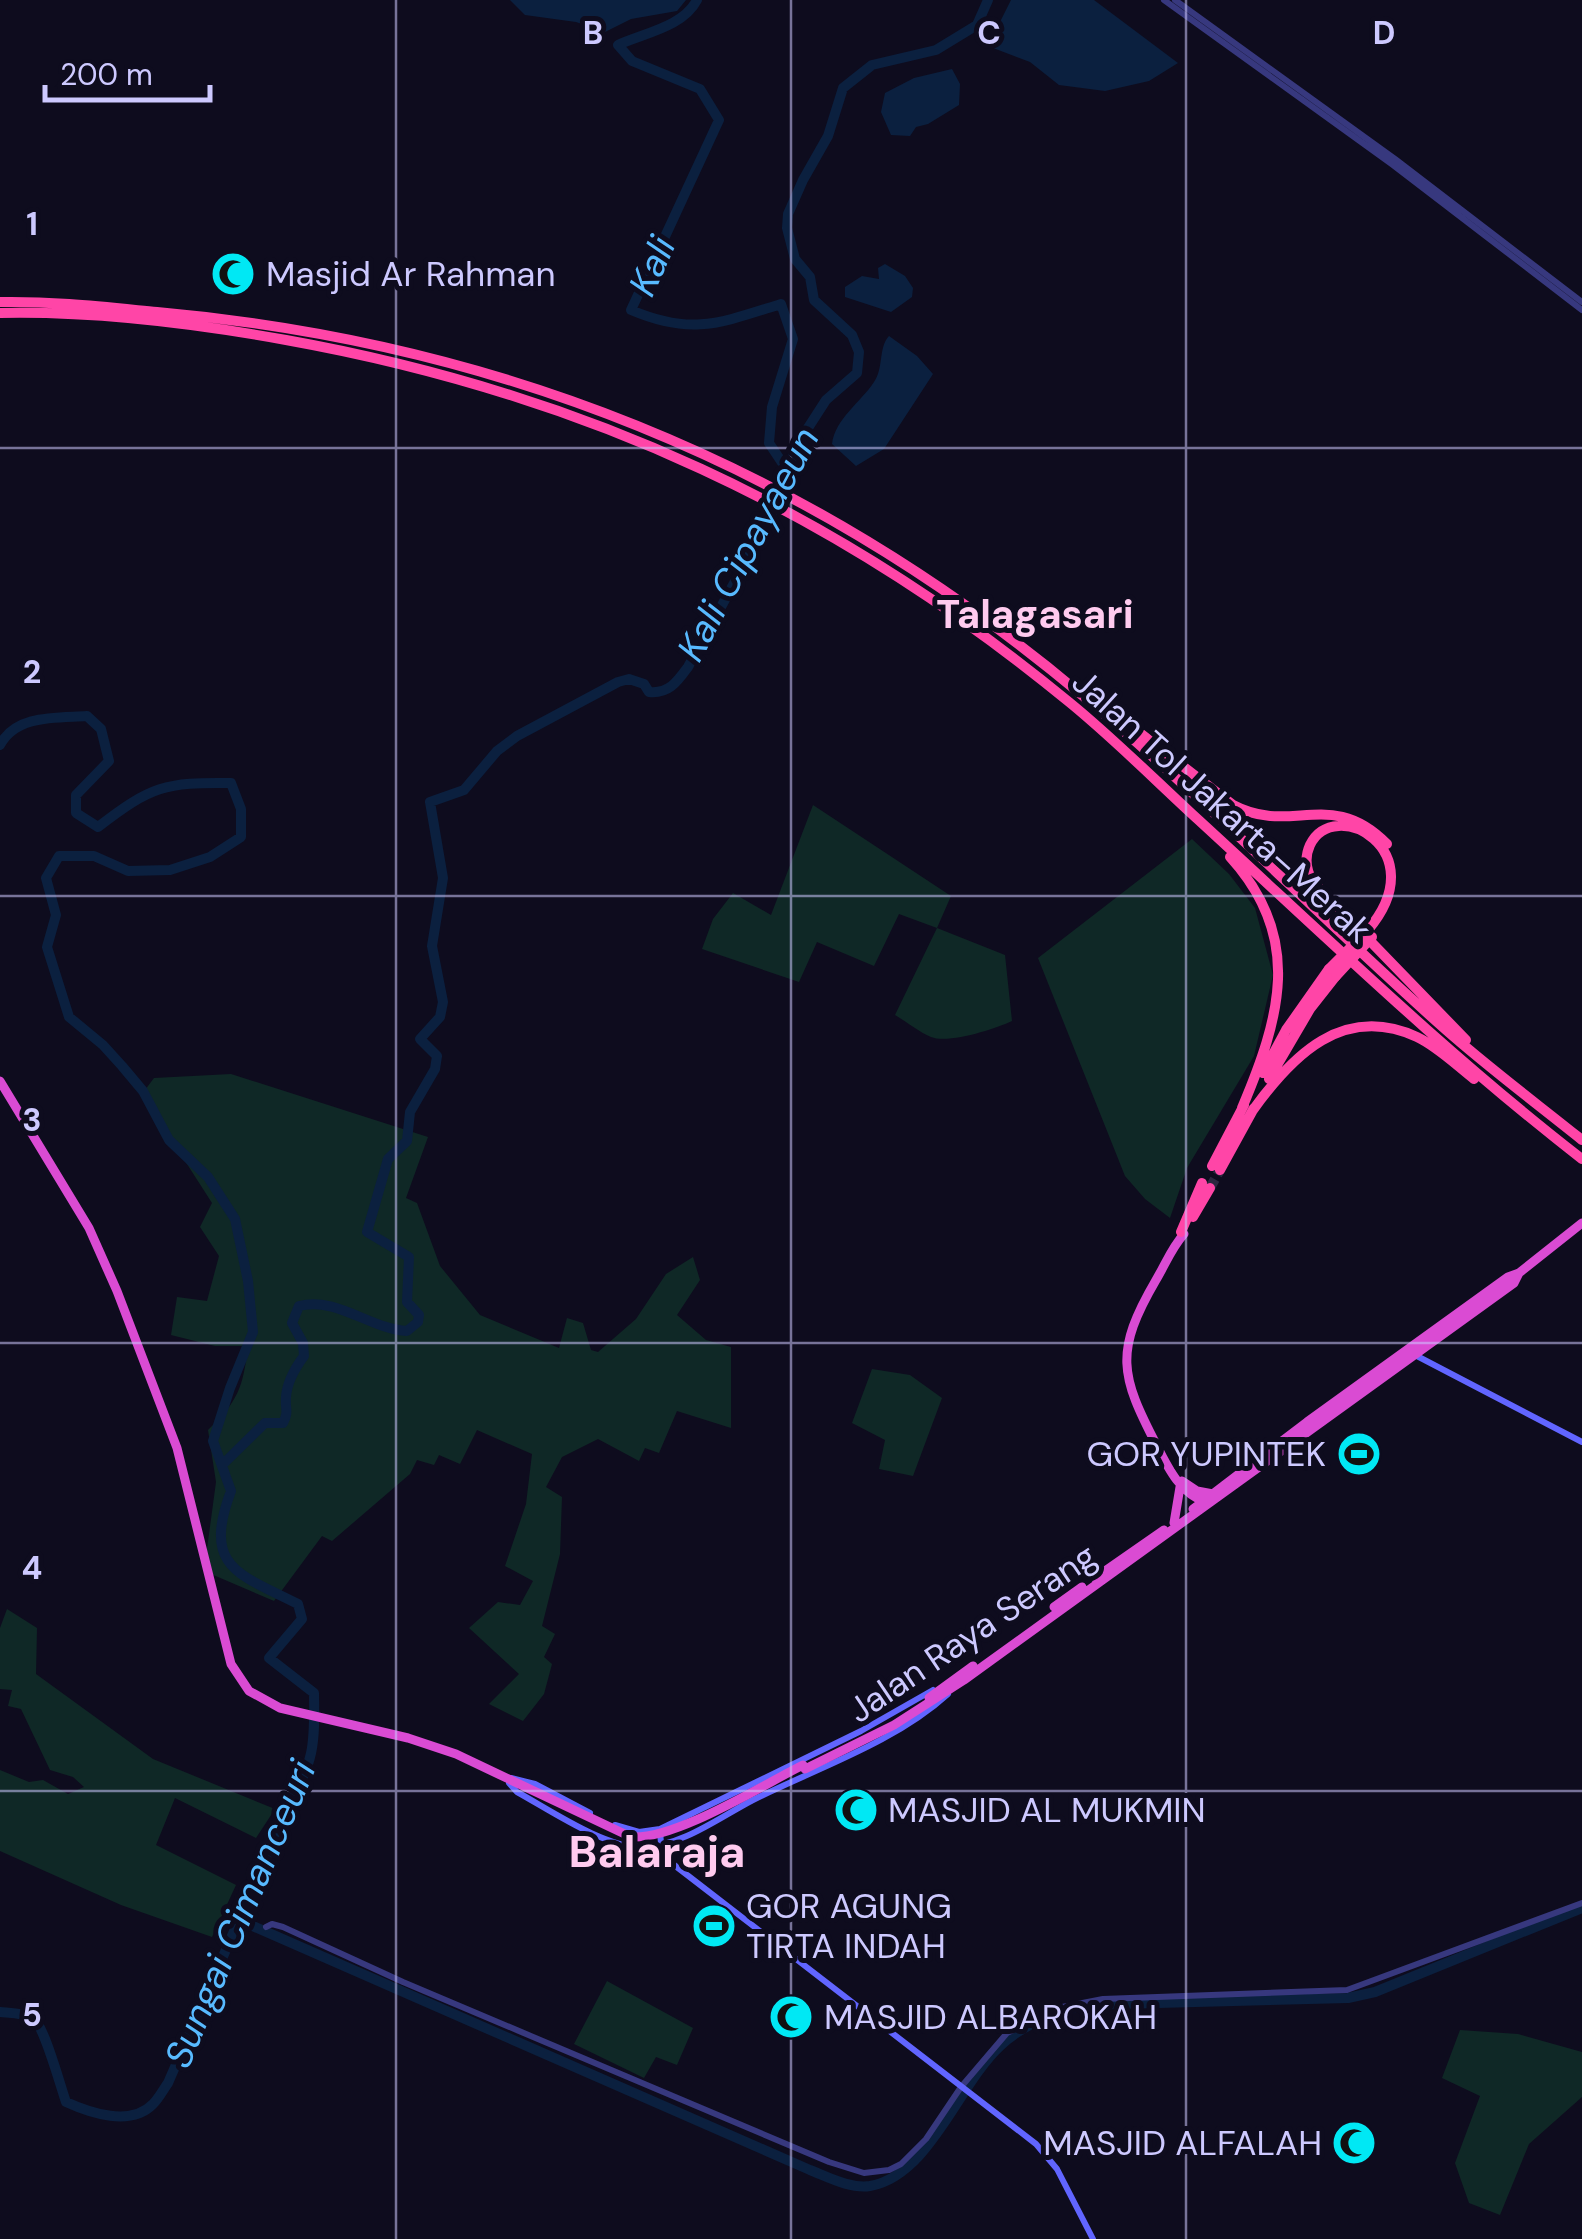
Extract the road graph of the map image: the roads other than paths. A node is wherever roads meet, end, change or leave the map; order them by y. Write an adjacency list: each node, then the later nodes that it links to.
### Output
1 (1164, 0): 5 (street)
2 (1175, 0): 4 (street)
3 (0, 302): 7 (highway, Jalan Tol Jakarta–Merak)
4 (1582, 302)
5 (1582, 310)
6 (0, 314): 8 (highway, Jalan Tol Jakarta–Merak)
7 (1000, 629): 8 (highway); 9 (highway, Jalan Tol Jakarta–Merak)
8 (991, 641): 10 (highway, Jalan Tol Jakarta–Merak)
9 (1082, 694): 11 (highway); 12 (highway, Jalan Tol Jakarta–Merak)
10 (1071, 703): 14 (highway); 15 (highway, Jalan Tol Jakarta–Merak)
11 (1370, 934): 12 (highway); 14 (highway, bridge)
12 (1497, 1072): 16 (highway, Jalan Tol Jakarta–Merak)
13 (0, 1081): 31 (highway, Jalan Raya Serang)
14 (1248, 1109): 15 (highway); 18 (highway)
15 (1533, 1121): 17 (highway, Jalan Tol Jakarta–Merak)
16 (1582, 1140)
17 (1582, 1159)
18 (1216, 1168)
19 (1206, 1186): 21 (highway)
20 (1582, 1223): 22 (highway, Jalan Raya Serang)
21 (1182, 1234): 25 (highway)
22 (1411, 1351): 23 (main road); 24 (highway, Jalan Raya Serang)
23 (1582, 1442)
24 (1274, 1452): 26 (highway, Jalan Raya Serang); 27 (highway, Jalan Raya Serang)
25 (1180, 1485): 26 (highway); 27 (highway); 28 (highway)
26 (1215, 1494): 27 (highway, Jalan Raya Serang)
27 (1206, 1503): 28 (highway, Jalan Raya Serang)
28 (1178, 1523): 29 (highway, Jalan Raya Serang)
29 (962, 1677): 30 (main road); 31 (highway, Jalan Raya Serang, bridge); 32 (main road)
30 (784, 1769): 32 (main road); 33 (main road)
31 (510, 1781): 34 (main road); 37 (main road)
32 (793, 1781): 35 (main road)
33 (686, 1817): 34 (main road); 35 (main road)
34 (660, 1829): 36 (main road)
35 (690, 1833): 36 (main road)
36 (661, 1844): 37 (main road); 38 (main road)
37 (642, 1847): 38 (main road)
38 (669, 1861): 41 (main road)
39 (1582, 1903): 41 (street)
40 (266, 1926): 41 (street)
41 (962, 2088): 42 (main road)
42 (1093, 2239)

